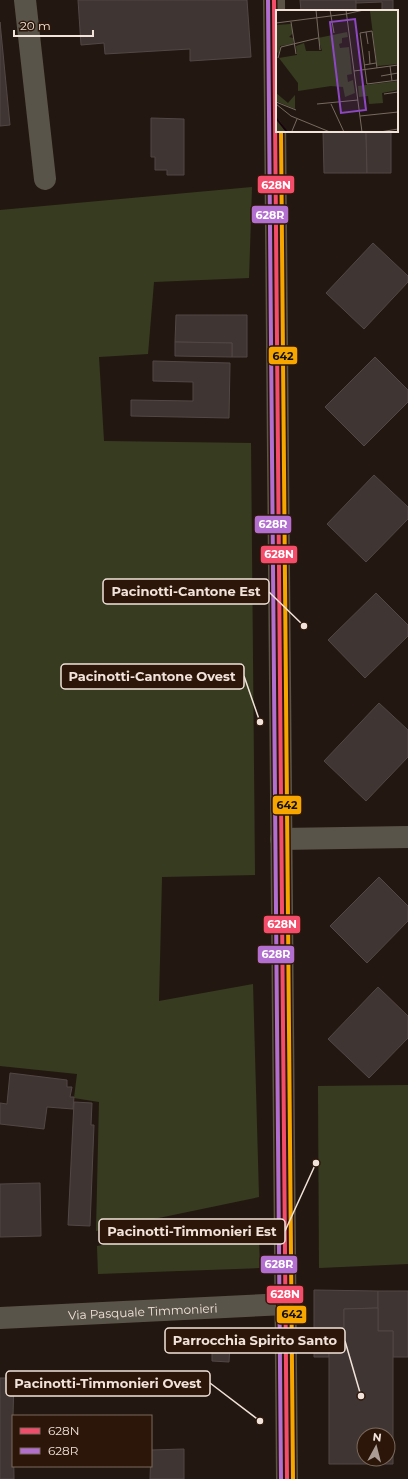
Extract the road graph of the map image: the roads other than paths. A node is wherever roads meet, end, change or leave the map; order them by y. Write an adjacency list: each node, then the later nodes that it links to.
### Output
1 (25, 0): 3 (street)
2 (274, 0): 5 (main road)
3 (45, 179)
4 (408, 837): 5 (street)
5 (281, 839): 6 (main road)
6 (286, 1304): 7 (street, Via Pasquale Timmonieri); 8 (main road)
7 (0, 1318)
8 (287, 1479)

